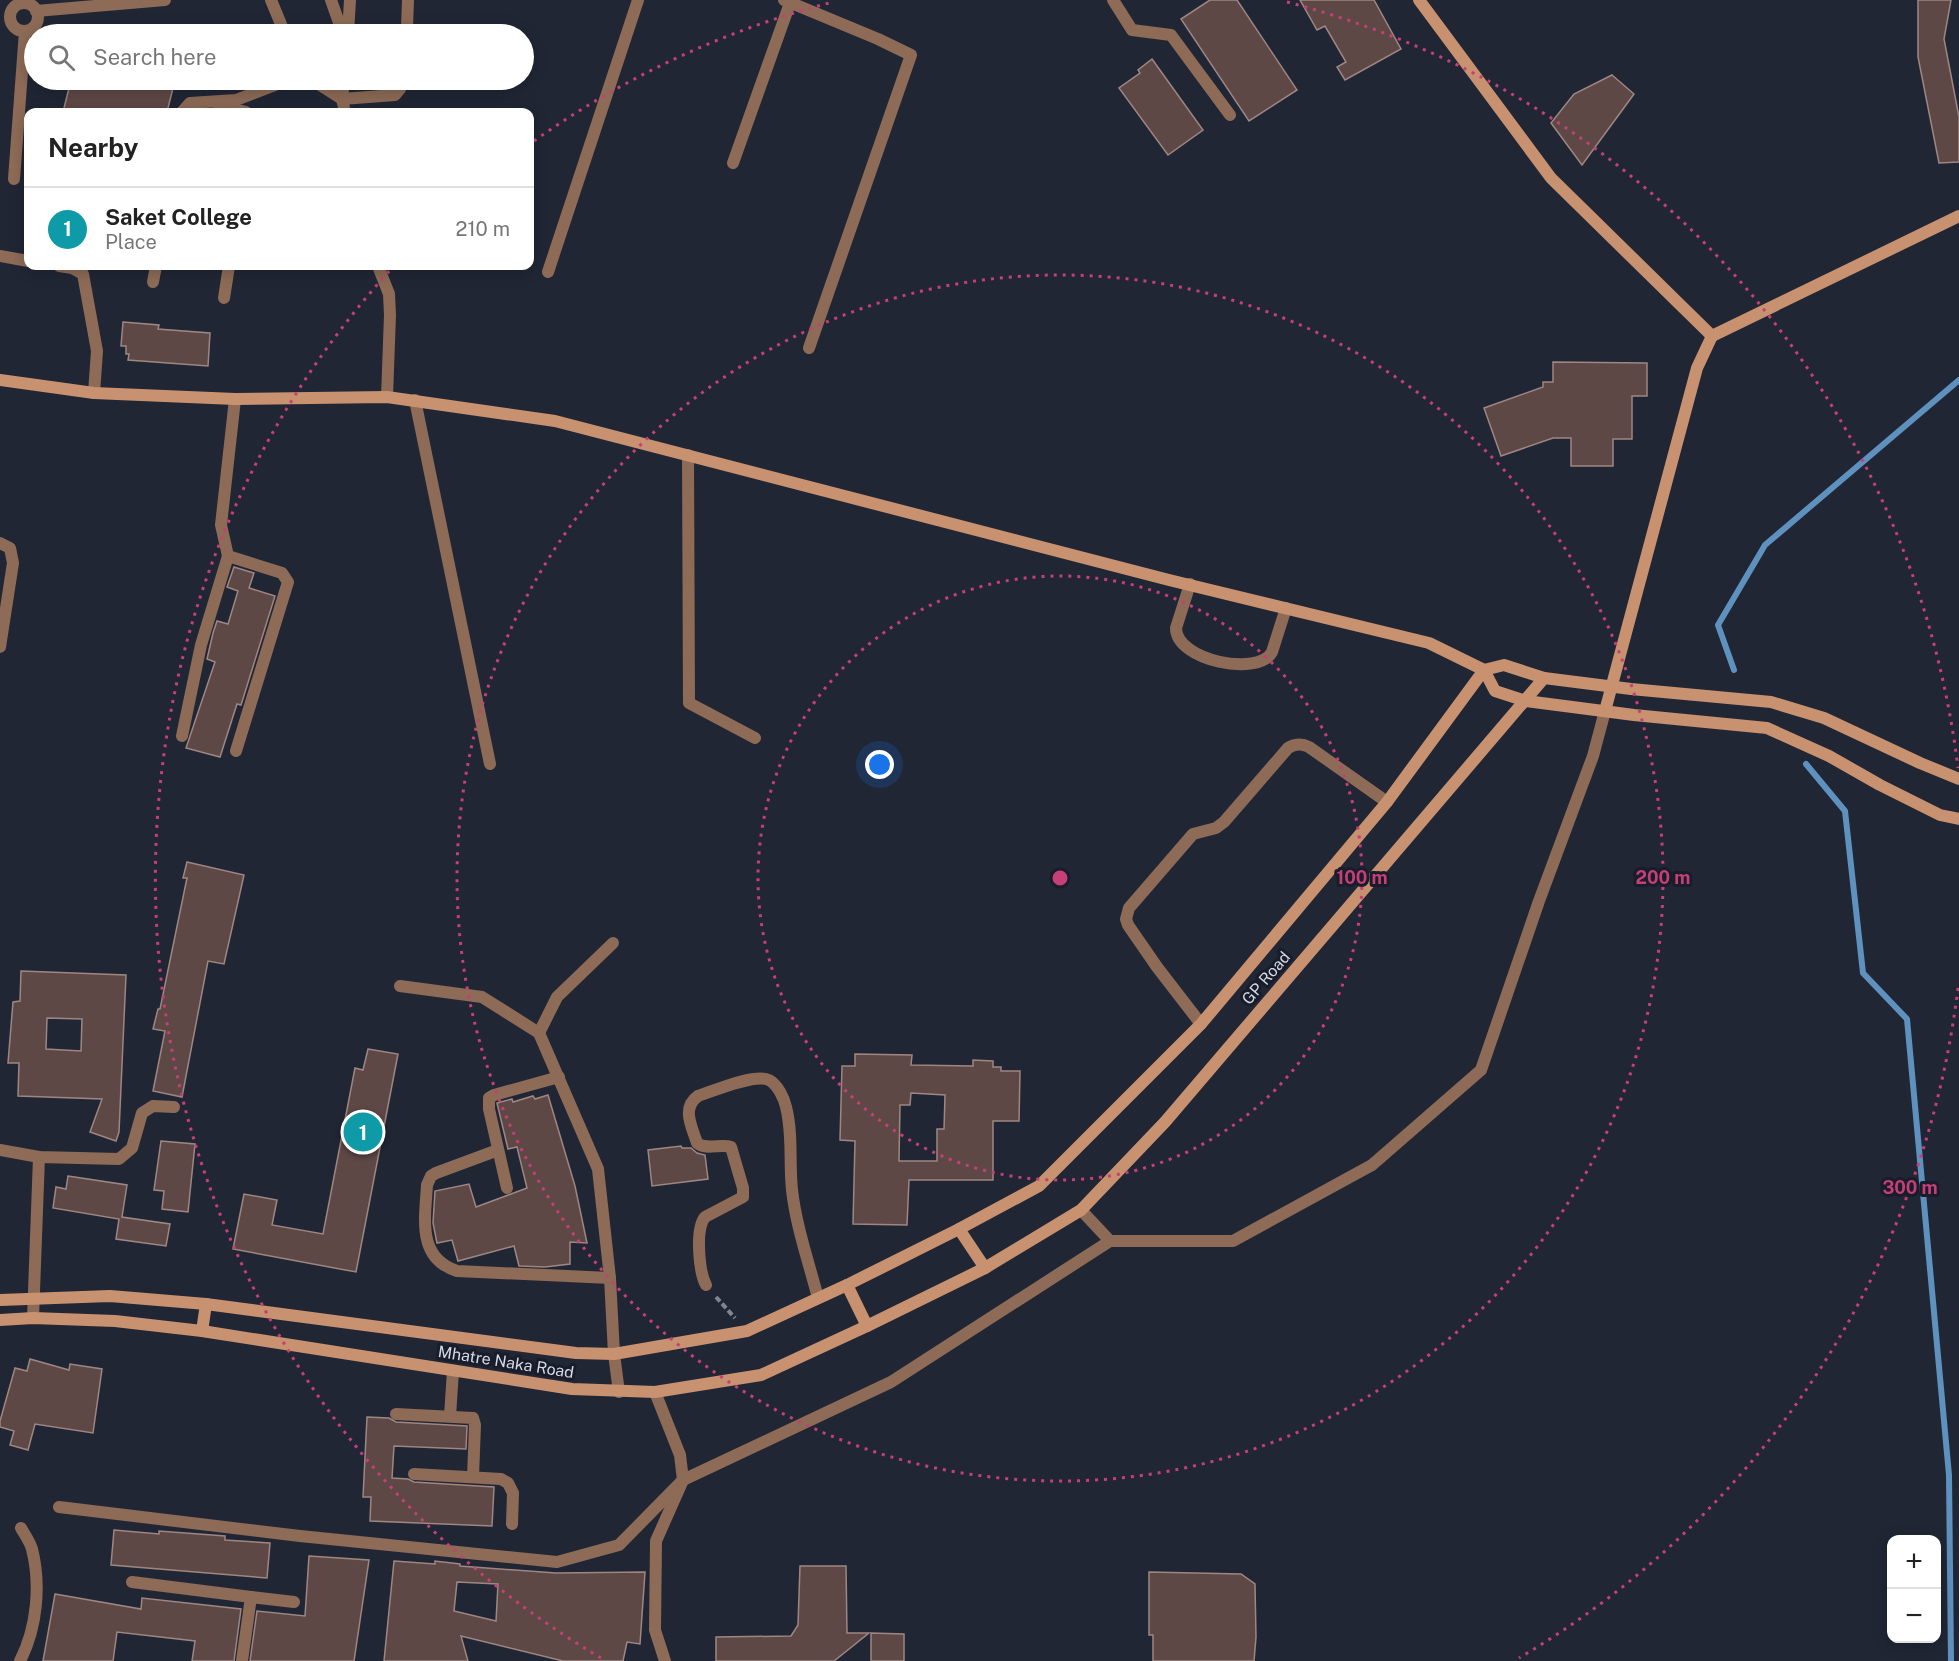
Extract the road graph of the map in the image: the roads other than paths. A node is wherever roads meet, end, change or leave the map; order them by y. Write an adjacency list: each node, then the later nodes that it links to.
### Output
1 (165, 0): 11 (street)
2 (271, 0): 14 (street)
3 (331, 0): 15 (street)
4 (350, 0): 16 (street)
5 (408, 0): 17 (street)
6 (638, 0): 39 (street)
7 (1113, 0): 29 (street)
8 (1419, 0): 42 (street)
9 (787, 1): 30 (street); 43 (street)
10 (24, 2): 11 (street); 12 (street)
11 (36, 11): 13 (street)
12 (5, 17): 18 (street)
13 (36, 24)
14 (281, 24)
15 (341, 24)
16 (346, 24)
17 (407, 24)
18 (24, 32)
19 (24, 45): 31 (street)
20 (262, 90): 25 (street)
21 (328, 90): 24 (street)
22 (343, 90): 24 (street)
23 (399, 90): 24 (street)
24 (342, 99): 28 (street)
25 (208, 102): 26 (street); 27 (street)
26 (186, 108)
27 (231, 108)
28 (344, 108)
29 (1230, 115)
30 (733, 163)
31 (14, 179)
32 (1959, 216): 42 (street)
33 (0, 256): 34 (street)
34 (24, 260)
35 (76, 270): 45 (street)
36 (155, 270): 40 (street)
37 (228, 270): 41 (street)
38 (380, 270): 46 (street)
39 (548, 272)
40 (153, 282)
41 (224, 298)
42 (1712, 336): 57 (street)
43 (809, 348)
44 (0, 380): 45 (street)
45 (94, 393): 47 (street)
46 (387, 398): 47 (street); 48 (street)
47 (235, 399): 51 (street)
48 (414, 400): 49 (street); 63 (street)
49 (688, 454): 52 (street); 61 (street)
50 (0, 543): 54 (street)
51 (228, 556): 60 (street); 62 (street)
52 (1190, 584): 53 (street); 53 (street)
53 (1286, 608): 55 (street)
54 (0, 647)
55 (1484, 670): 56 (street); 58 (street); 65 (street, GP Road)
56 (1544, 678): 57 (street); 58 (street, GP Road)
57 (1611, 687): 59 (street); 64 (street)
58 (1526, 701): 59 (street); 77 (street, GP Road)
59 (1605, 711): 66 (street); 79 (street)
60 (182, 736)
61 (755, 738)
62 (236, 751)
63 (490, 764)
64 (1959, 779)
65 (1387, 802): 69 (street, GP Road); 69 (street)
66 (1959, 819)
67 (613, 943): 70 (street)
68 (400, 987): 70 (street)
69 (1201, 1024): 78 (street, GP Road)
70 (540, 1033): 71 (street)
71 (559, 1077): 74 (street); 81 (street)
72 (174, 1107): 75 (street)
73 (0, 1150): 75 (street)
74 (498, 1150): 76 (street); 81 (street)
75 (39, 1157): 85 (street)
76 (507, 1188)
77 (1081, 1210): 79 (street); 80 (street, GP Road)
78 (960, 1229): 80 (street); 83 (street, Mhatre Naka Road)
79 (1110, 1241): 100 (street)
80 (985, 1268): 90 (street, Mhatre Naka Road)
81 (610, 1278): 92 (street)
82 (706, 1285): 84 (street)
83 (847, 1285): 84 (street, Mhatre Naka Road); 90 (street)
84 (818, 1298): 92 (street, Mhatre Naka Road)
85 (35, 1299): 86 (street, Mhatre Naka Road); 87 (street, Mhatre Naka Road); 88 (street)
86 (0, 1300)
87 (206, 1304): 91 (street); 92 (street, Mhatre Naka Road)
88 (33, 1318): 89 (street, Mhatre Naka Road); 91 (street, Mhatre Naka Road)
89 (0, 1320)
90 (867, 1326): 95 (street, Mhatre Naka Road)
91 (202, 1331): 93 (street, Mhatre Naka Road)
92 (614, 1354): 94 (street)
93 (453, 1371): 94 (street, Mhatre Naka Road); 97 (street)
94 (619, 1392): 95 (street, Mhatre Naka Road)
95 (655, 1392): 100 (street)
96 (396, 1414): 97 (street)
97 (450, 1416): 99 (street)
98 (414, 1474): 99 (street)
99 (472, 1477): 102 (street)
100 (683, 1480): 101 (street); 109 (street)
101 (59, 1507)
102 (512, 1524)
103 (21, 1528): 107 (street)
104 (132, 1582): 105 (street)
105 (251, 1597): 106 (street); 108 (street)
106 (294, 1602)
107 (20, 1661)
108 (242, 1661)
109 (665, 1661)

